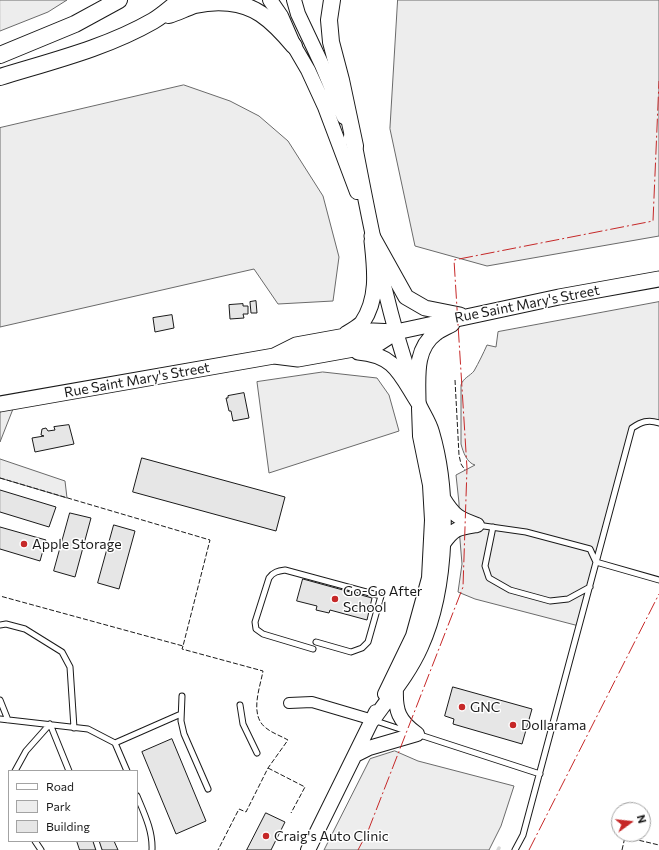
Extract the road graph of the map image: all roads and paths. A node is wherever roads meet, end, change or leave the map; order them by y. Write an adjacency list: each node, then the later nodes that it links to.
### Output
1 (119, 0): 8 (highway)
2 (180, 0): 6 (highway)
3 (270, 0): 7 (main road)
4 (294, 0): 10 (main road)
5 (332, 0): 10 (highway)
6 (154, 20): 7 (highway); 9 (highway)
7 (294, 46): 11 (main road)
8 (0, 55)
9 (0, 77)
10 (355, 146): 11 (main road)
11 (372, 236): 13 (main road); 14 (main road); 15 (main road)
12 (659, 279): 13 (main road, Rue Saint Mary's Street)
13 (467, 316): 14 (main road, Rue Saint Mary's Street); 16 (main road)
14 (396, 332): 15 (main road, Rue Saint Mary's Street); 16 (main road)
15 (344, 343): 16 (main road); 17 (main road, Rue Saint Mary's Street)
16 (418, 402): 19 (main road); 37 (main road)
17 (0, 404)
18 (659, 423): 23 (lane)
19 (443, 498): 20 (main road); 22 (main road)
20 (477, 525): 21 (lane); 22 (main road)
21 (493, 527): 23 (lane); 25 (lane)
22 (443, 544): 29 (main road)
23 (596, 562): 24 (lane); 25 (lane)
24 (659, 580)
25 (590, 587): 47 (lane)
26 (0, 625): 39 (lane)
27 (316, 642): 28 (lane)
28 (313, 649)
29 (396, 689): 37 (main road); 40 (main road)
30 (182, 696): 34 (lane)
31 (0, 700): 36 (lane)
32 (289, 703): 37 (street)
33 (240, 705): 42 (lane)
34 (182, 714): 41 (lane); 48 (lane)
35 (0, 719): 36 (lane)
36 (8, 720): 38 (lane)
37 (372, 720): 40 (lane); 43 (main road)
38 (50, 724): 39 (lane); 44 (lane); 45 (lane)
39 (74, 728): 41 (lane)
40 (417, 734): 43 (main road); 47 (lane)
41 (115, 743): 46 (lane)
42 (257, 752)
43 (355, 755): 51 (main road)
44 (16, 770)
45 (69, 770)
46 (127, 770)
47 (540, 774): 52 (lane)
48 (208, 789)
49 (138, 798): 50 (lane)
50 (152, 850)
51 (308, 850)
52 (515, 850)

